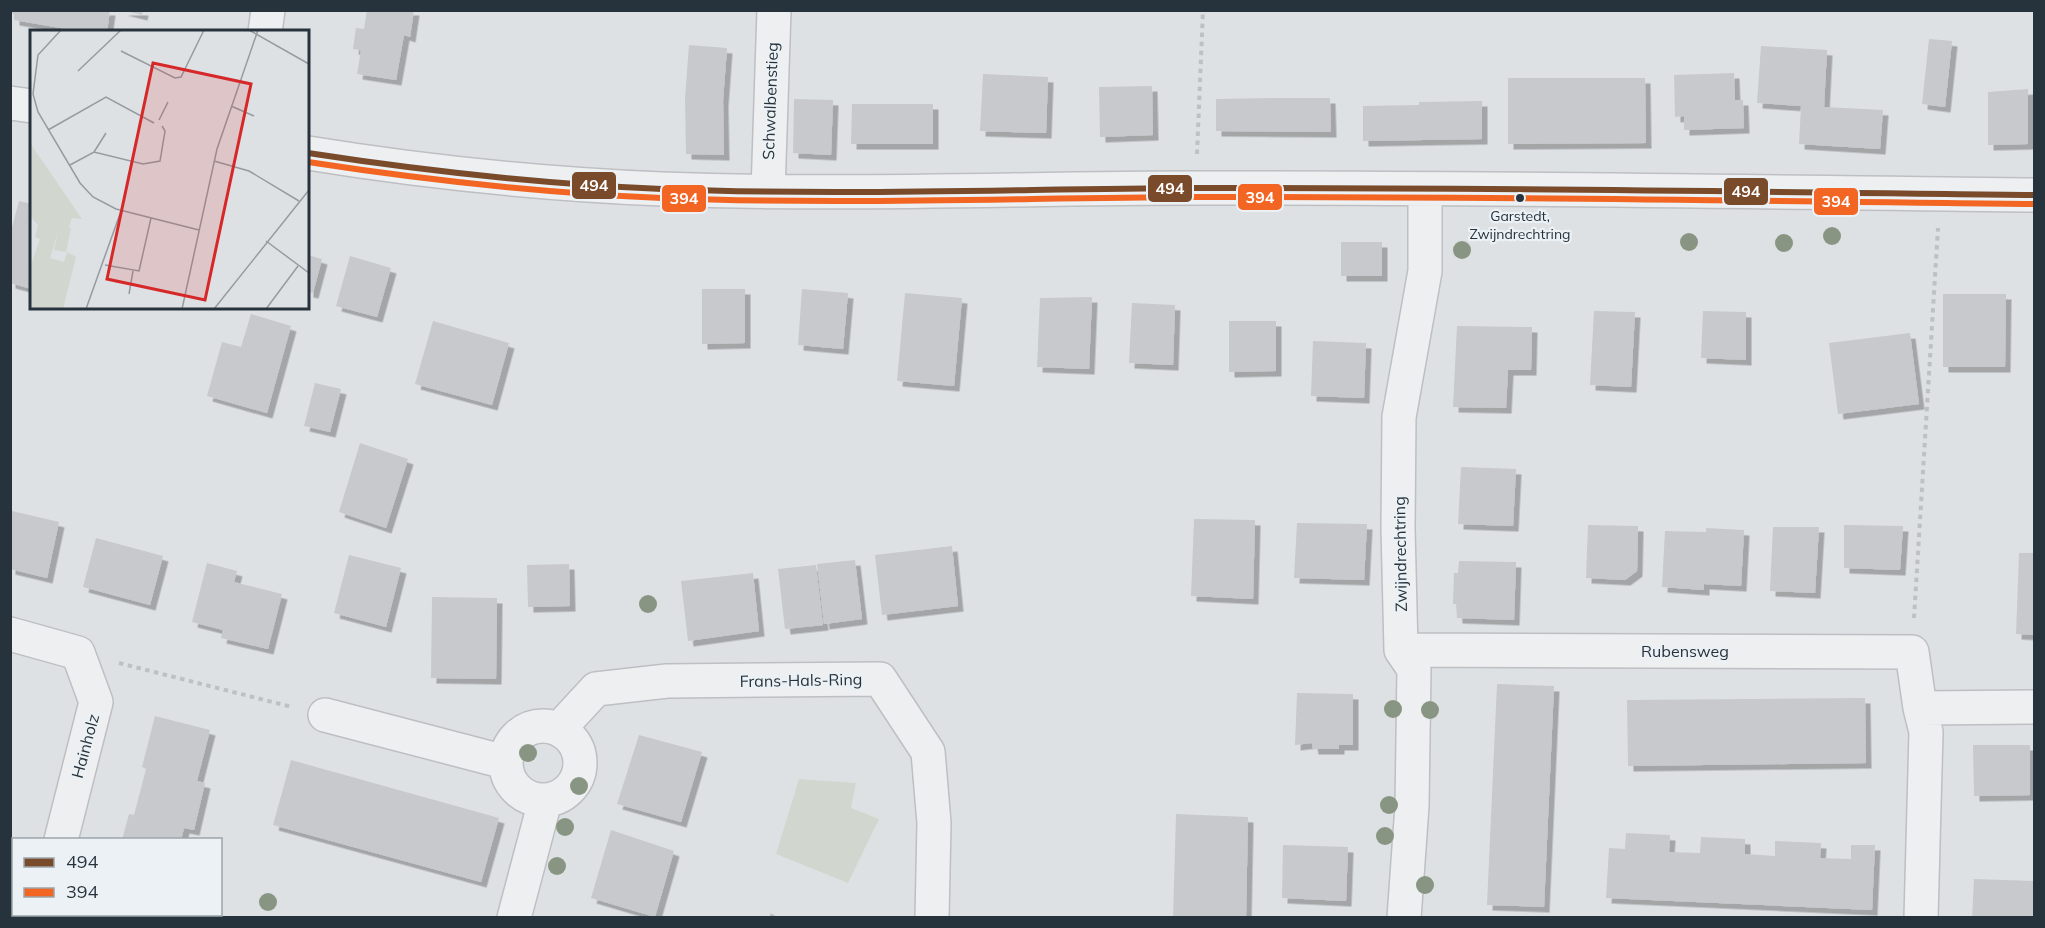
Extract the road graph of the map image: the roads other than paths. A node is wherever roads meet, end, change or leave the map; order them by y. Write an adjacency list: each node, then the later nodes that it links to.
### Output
1 (268, 10): 3 (street)
2 (774, 10): 8 (street, Schwalbenstieg)
3 (265, 30)
4 (10, 102): 5 (street)
5 (30, 106)
6 (309, 153): 8 (street)
7 (1425, 189): 8 (street); 9 (street); 11 (street, Zwijndrechtring)
8 (768, 192)
9 (2034, 195)
10 (10, 634): 18 (street, Hainholz)
11 (1401, 650): 13 (street, Rubensweg); 21 (street, Zwijndrechtring)
12 (2034, 707): 13 (street)
13 (1920, 708): 22 (street)
14 (325, 715): 16 (street)
15 (559, 729): 16 (street); 17 (street); 20 (street, Frans-Hals-Ring)
16 (505, 762): 17 (street)
17 (545, 801): 19 (street)
18 (62, 838)
19 (514, 918)
20 (932, 918)
21 (1404, 918)
22 (1921, 918)

